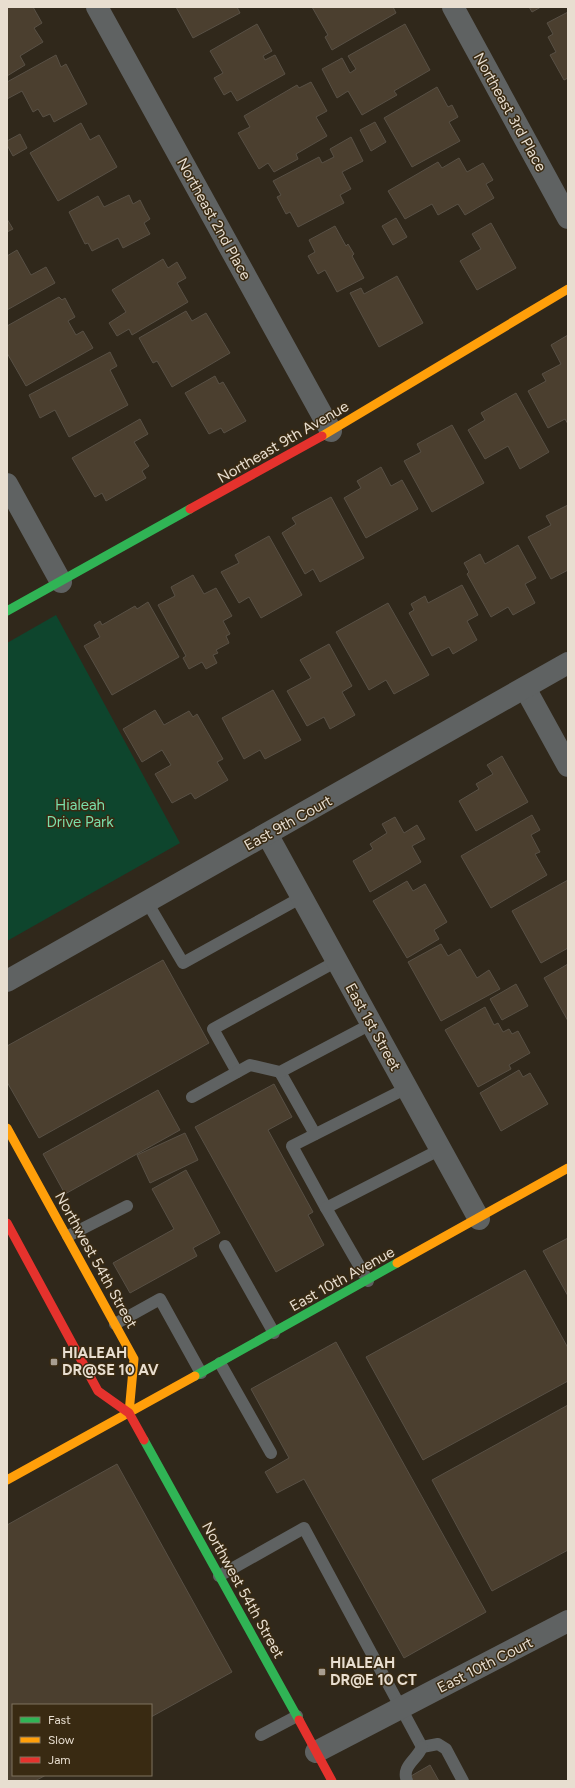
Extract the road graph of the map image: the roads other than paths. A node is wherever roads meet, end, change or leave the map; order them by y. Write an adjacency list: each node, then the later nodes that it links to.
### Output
1 (97, 7): 5 (street, Northeast 2nd Place)
2 (453, 7): 3 (street, Northeast 3rd Place)
3 (568, 218)
4 (568, 289): 5 (street, Northeast 9th Avenue)
5 (331, 431): 7 (street, Northeast 9th Avenue)
6 (7, 484): 7 (street)
7 (61, 582): 8 (street, Northeast 9th Avenue)
8 (7, 611)
9 (568, 664): 10 (street, East 9th Court)
10 (525, 688): 11 (street); 12 (street, East 9th Court)
11 (568, 766)
12 (267, 834): 13 (street, East 1st Street); 14 (street, East 9th Court)
13 (302, 897): 14 (lane); 15 (street, East 1st Street)
14 (147, 902): 16 (street, East 9th Court)
15 (337, 961): 17 (street, East 1st Street); 18 (lane)
16 (7, 981)
17 (370, 1024): 19 (lane); 20 (street, East 1st Street)
18 (237, 1072): 19 (lane); 21 (lane)
19 (280, 1072): 23 (lane)
20 (407, 1088): 23 (lane); 24 (street, East 1st Street)
21 (192, 1097)
22 (7, 1128): 30 (street, Northwest 54th Street)
23 (315, 1134): 27 (lane)
24 (441, 1149): 27 (lane); 28 (street, East 1st Street)
25 (568, 1168): 28 (street, East 10th Avenue)
26 (127, 1206): 30 (lane)
27 (326, 1208): 32 (lane)
28 (479, 1219): 32 (street, East 10th Avenue)
29 (7, 1223): 37 (street, Northwest 54th Street)
30 (68, 1236): 33 (street, Northwest 54th Street)
31 (225, 1246): 34 (lane)
32 (368, 1281): 34 (street, East 10th Avenue)
33 (115, 1324): 36 (lane); 37 (street, Northwest 54th Street)
34 (274, 1333): 35 (street, East 10th Avenue)
35 (220, 1362): 36 (street, East 10th Avenue); 38 (lane)
36 (201, 1373): 37 (street, East 10th Avenue)
37 (129, 1413): 39 (street, East 10th Avenue); 40 (street, Northwest 54th Street)
38 (271, 1453)
39 (7, 1480)
40 (219, 1576): 42 (lane); 43 (street, Northwest 54th Street)
41 (568, 1622): 42 (street, East 10th Court)
42 (400, 1708): 45 (lane); 46 (street, East 10th Court)
43 (297, 1716): 44 (lane); 46 (street, Northwest 54th Street)
44 (261, 1736)
45 (422, 1747): 48 (lane); 49 (lane)
46 (316, 1752): 47 (street, Northwest 54th Street)
47 (332, 1781)
48 (407, 1781)
49 (463, 1781)

